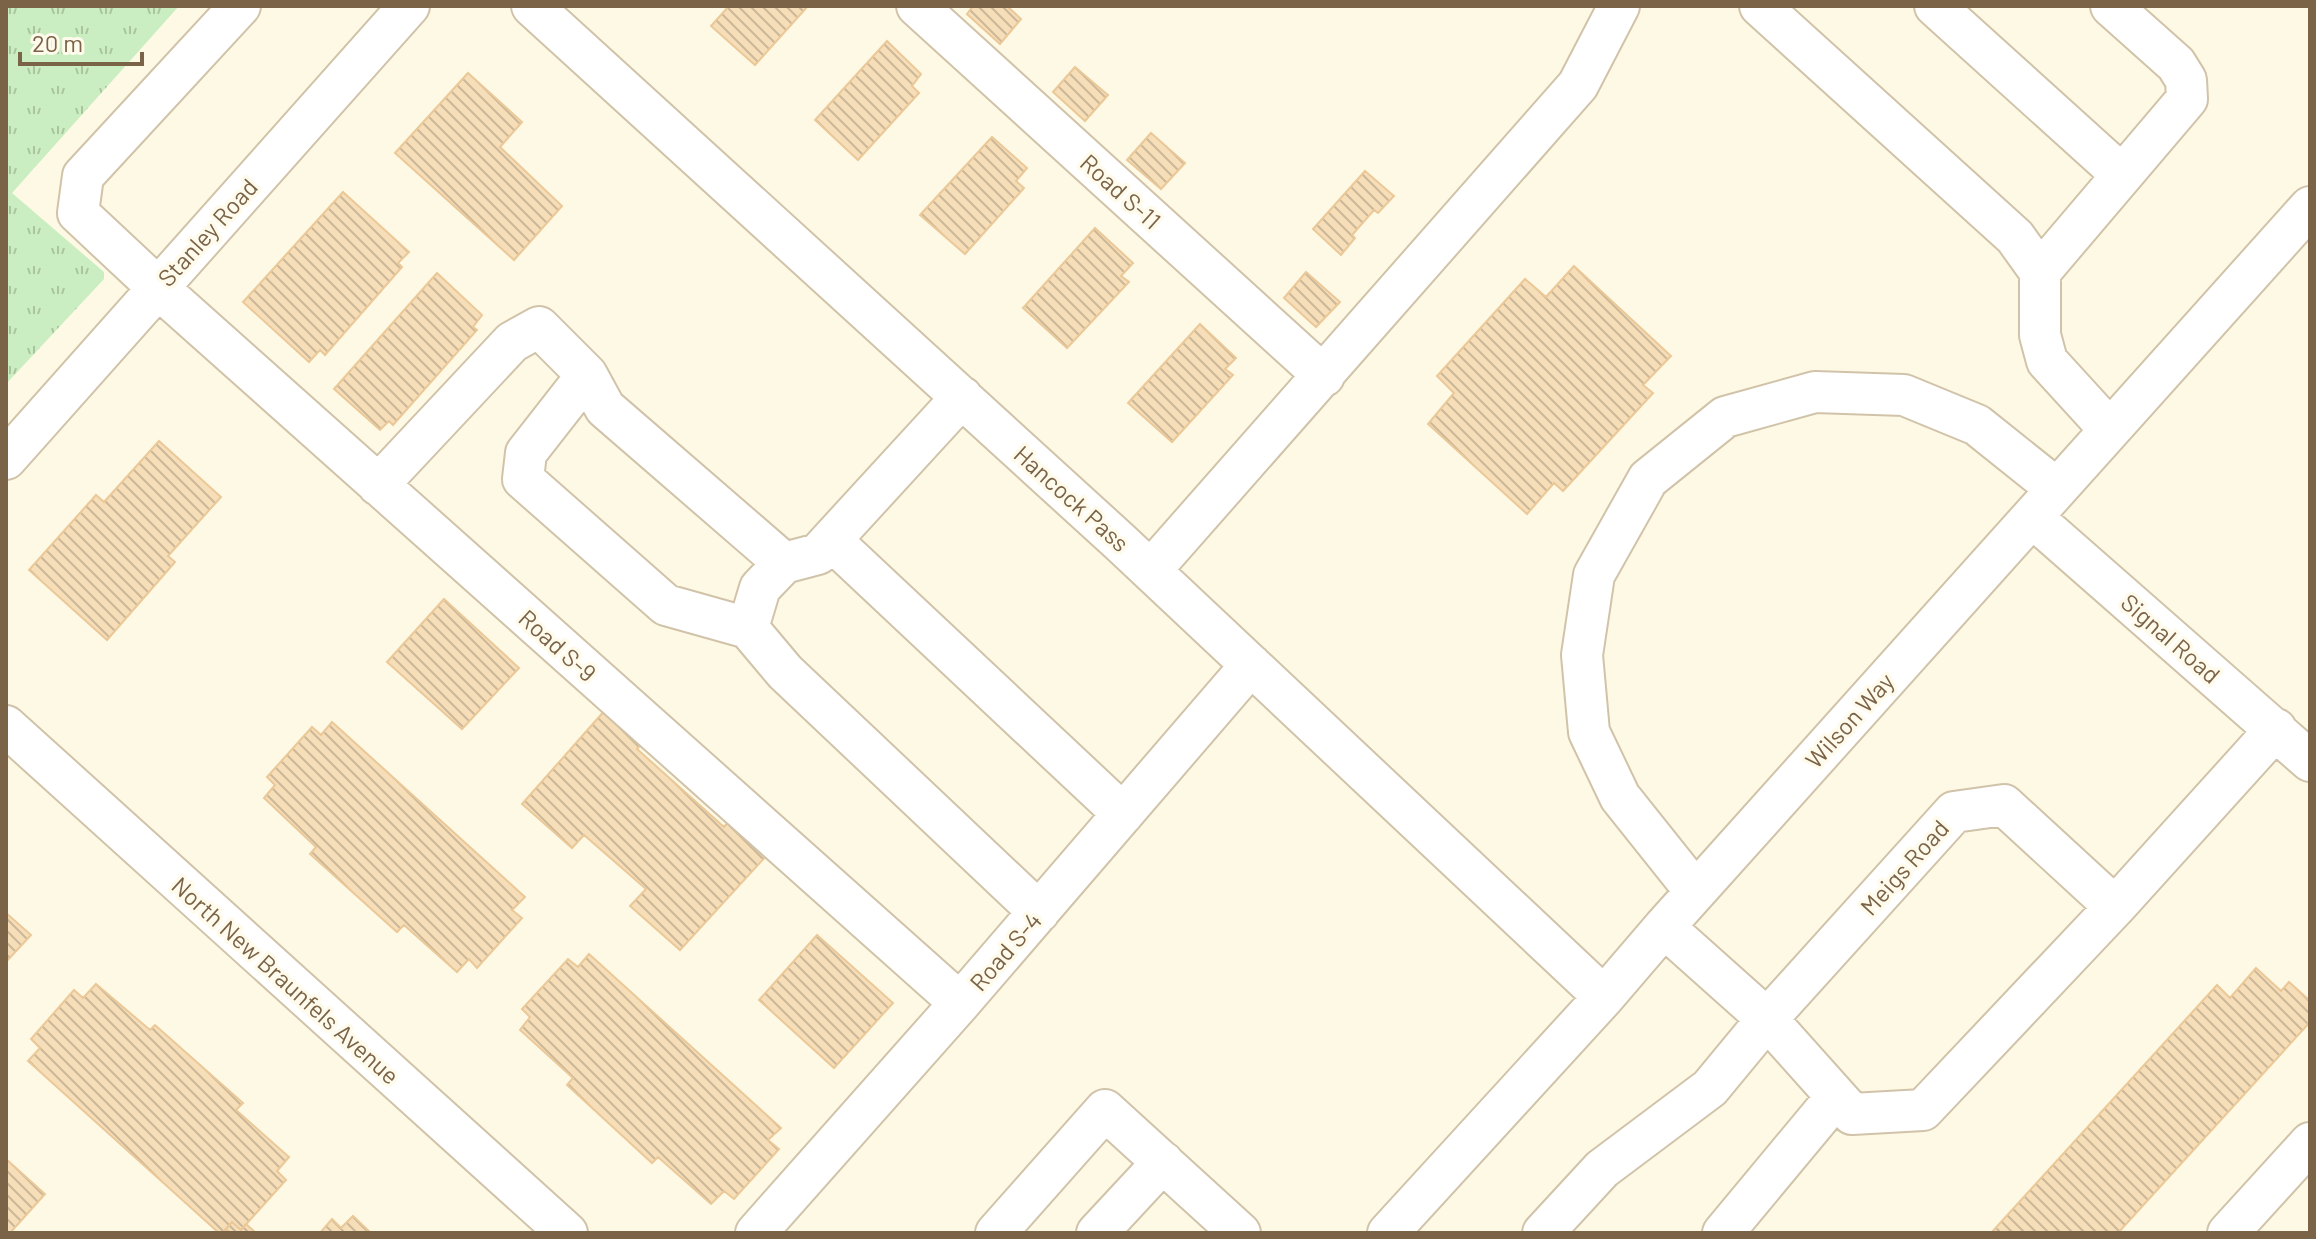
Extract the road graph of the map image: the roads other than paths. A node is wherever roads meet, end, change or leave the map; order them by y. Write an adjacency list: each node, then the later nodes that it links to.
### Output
1 (240, 6): 12 (street, Road S-9)
2 (409, 6): 12 (street, Stanley Road)
3 (532, 6): 15 (street, Hancock Pass)
4 (917, 6): 14 (street, Road S-11)
5 (1619, 6): 14 (street)
6 (1760, 6): 11 (street)
7 (1935, 6): 9 (street)
8 (2111, 6): 9 (street)
9 (2122, 175): 11 (street)
10 (2310, 207): 16 (street, Wilson Way)
11 (2040, 272): 16 (street)
12 (157, 287): 17 (street, Stanley Road); 18 (street, Road S-9)
13 (587, 375): 18 (street); 21 (street); 23 (street)
14 (1324, 376): 22 (street)
15 (962, 397): 20 (street); 22 (street, Hancock Pass)
16 (2110, 430): 19 (street, Wilson Way)
17 (6, 459)
18 (378, 485): 34 (street, Road S-9)
19 (2044, 503): 26 (street, Signal Road); 29 (street, Wilson Way); 29 (street, Signal Road)
20 (831, 540): 21 (street); 28 (street)
21 (784, 563): 23 (street)
22 (1151, 570): 24 (street, Hancock Pass)
23 (748, 628): 31 (street)
24 (1251, 665): 28 (street, Road S-4); 33 (street, Hancock Pass)
25 (6, 726): 39 (street, North New Braunfels Avenue)
26 (2276, 729): 27 (street, Signal Road); 30 (street)
27 (2310, 761)
28 (1123, 814): 31 (street, Road S-4)
29 (1695, 891): 32 (street, Wilson Way)
30 (2115, 907): 35 (street, Meigs Road); 36 (street)
31 (1039, 912): 34 (street, Road S-4)
32 (1664, 927): 33 (street, Wilson Way); 35 (street)
33 (1604, 997): 44 (street, Wilson Way)
34 (960, 1003): 40 (street, Road S-4)
35 (1767, 1019): 36 (street); 45 (street, Meigs Road)
36 (1836, 1097): 46 (street)
37 (2310, 1143): 47 (street)
38 (1163, 1162): 41 (street); 42 (street); 43 (street)
39 (567, 1233)
40 (756, 1233)
41 (996, 1233)
42 (1097, 1233)
43 (1240, 1233)
44 (1388, 1233)
45 (1543, 1233)
46 (1723, 1233)
47 (2228, 1233)

